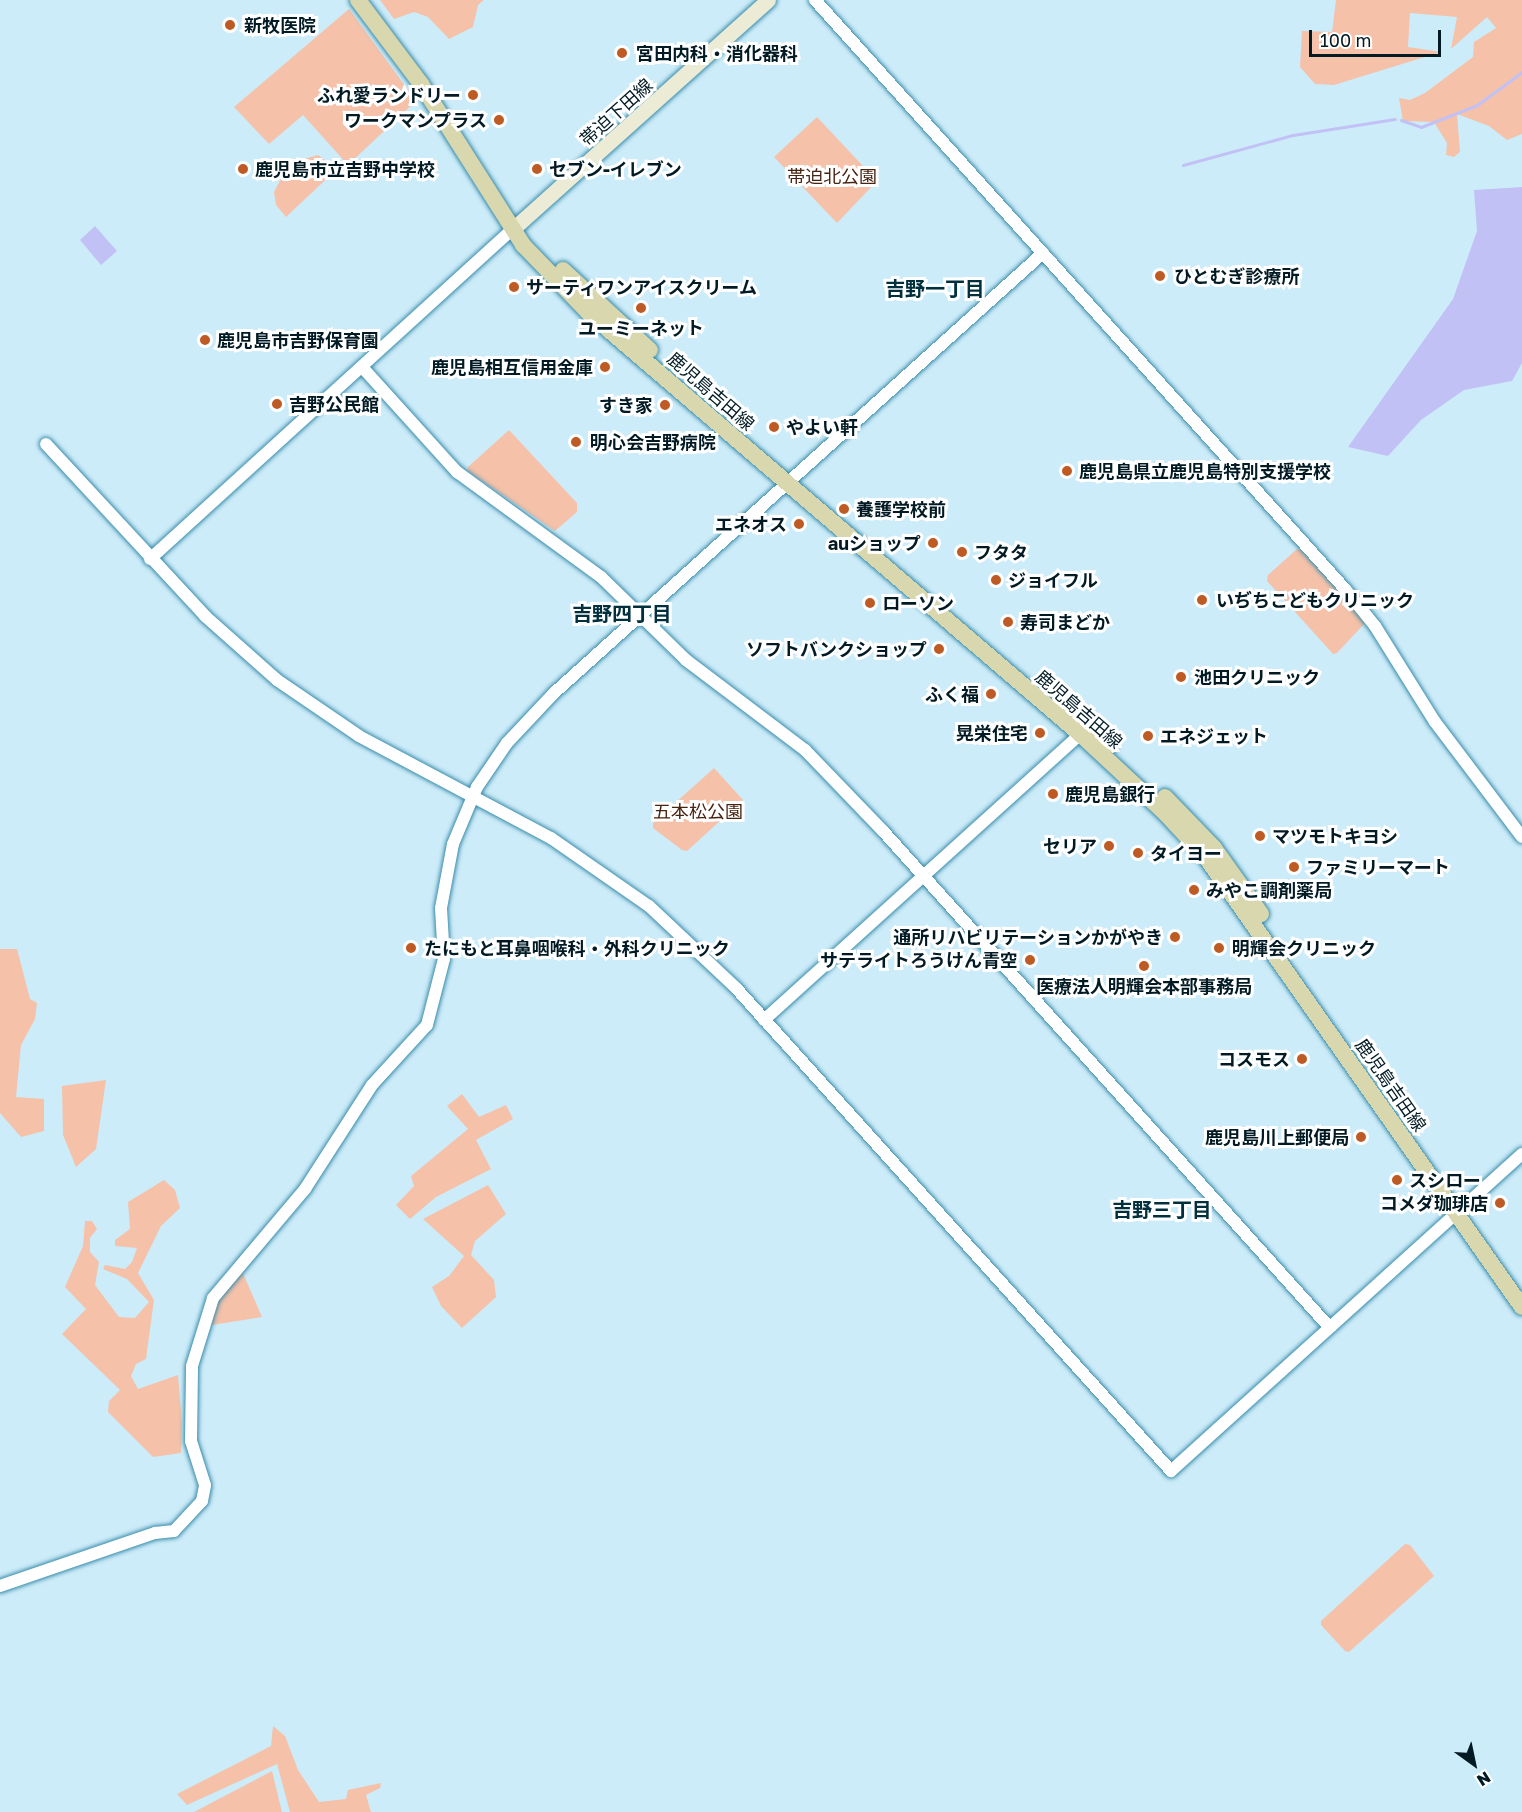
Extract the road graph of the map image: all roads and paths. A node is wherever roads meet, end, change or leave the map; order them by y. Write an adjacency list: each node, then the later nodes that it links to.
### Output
1 (358, 0): 4 (main road, 鹿児島吉田線)
2 (768, 0): 4 (main road, 帯迫下田線)
3 (815, 0): 5 (street)
4 (515, 228): 6 (street); 8 (main road, 鹿児島吉田線)
5 (1042, 253): 8 (street); 13 (street)
6 (362, 367): 9 (street); 10 (street)
7 (46, 444): 9 (street)
8 (791, 480): 10 (street); 11 (main road, 鹿児島吉田線); 17 (main road, 鹿児島吉田線)
9 (150, 558): 12 (street)
10 (642, 615): 12 (street); 14 (street)
11 (1080, 734): 14 (street); 17 (main road, 鹿児島吉田線)
12 (474, 795): 15 (street); 21 (street)
13 (1522, 837)
14 (923, 876): 15 (street); 20 (street)
15 (764, 1020): 20 (street)
16 (1522, 1154): 17 (street)
17 (1461, 1209): 18 (main road, 鹿児島吉田線); 19 (main road, 鹿児島吉田線); 20 (street)
18 (1522, 1288)
19 (1522, 1307)
20 (1330, 1328)
21 (0, 1586)

